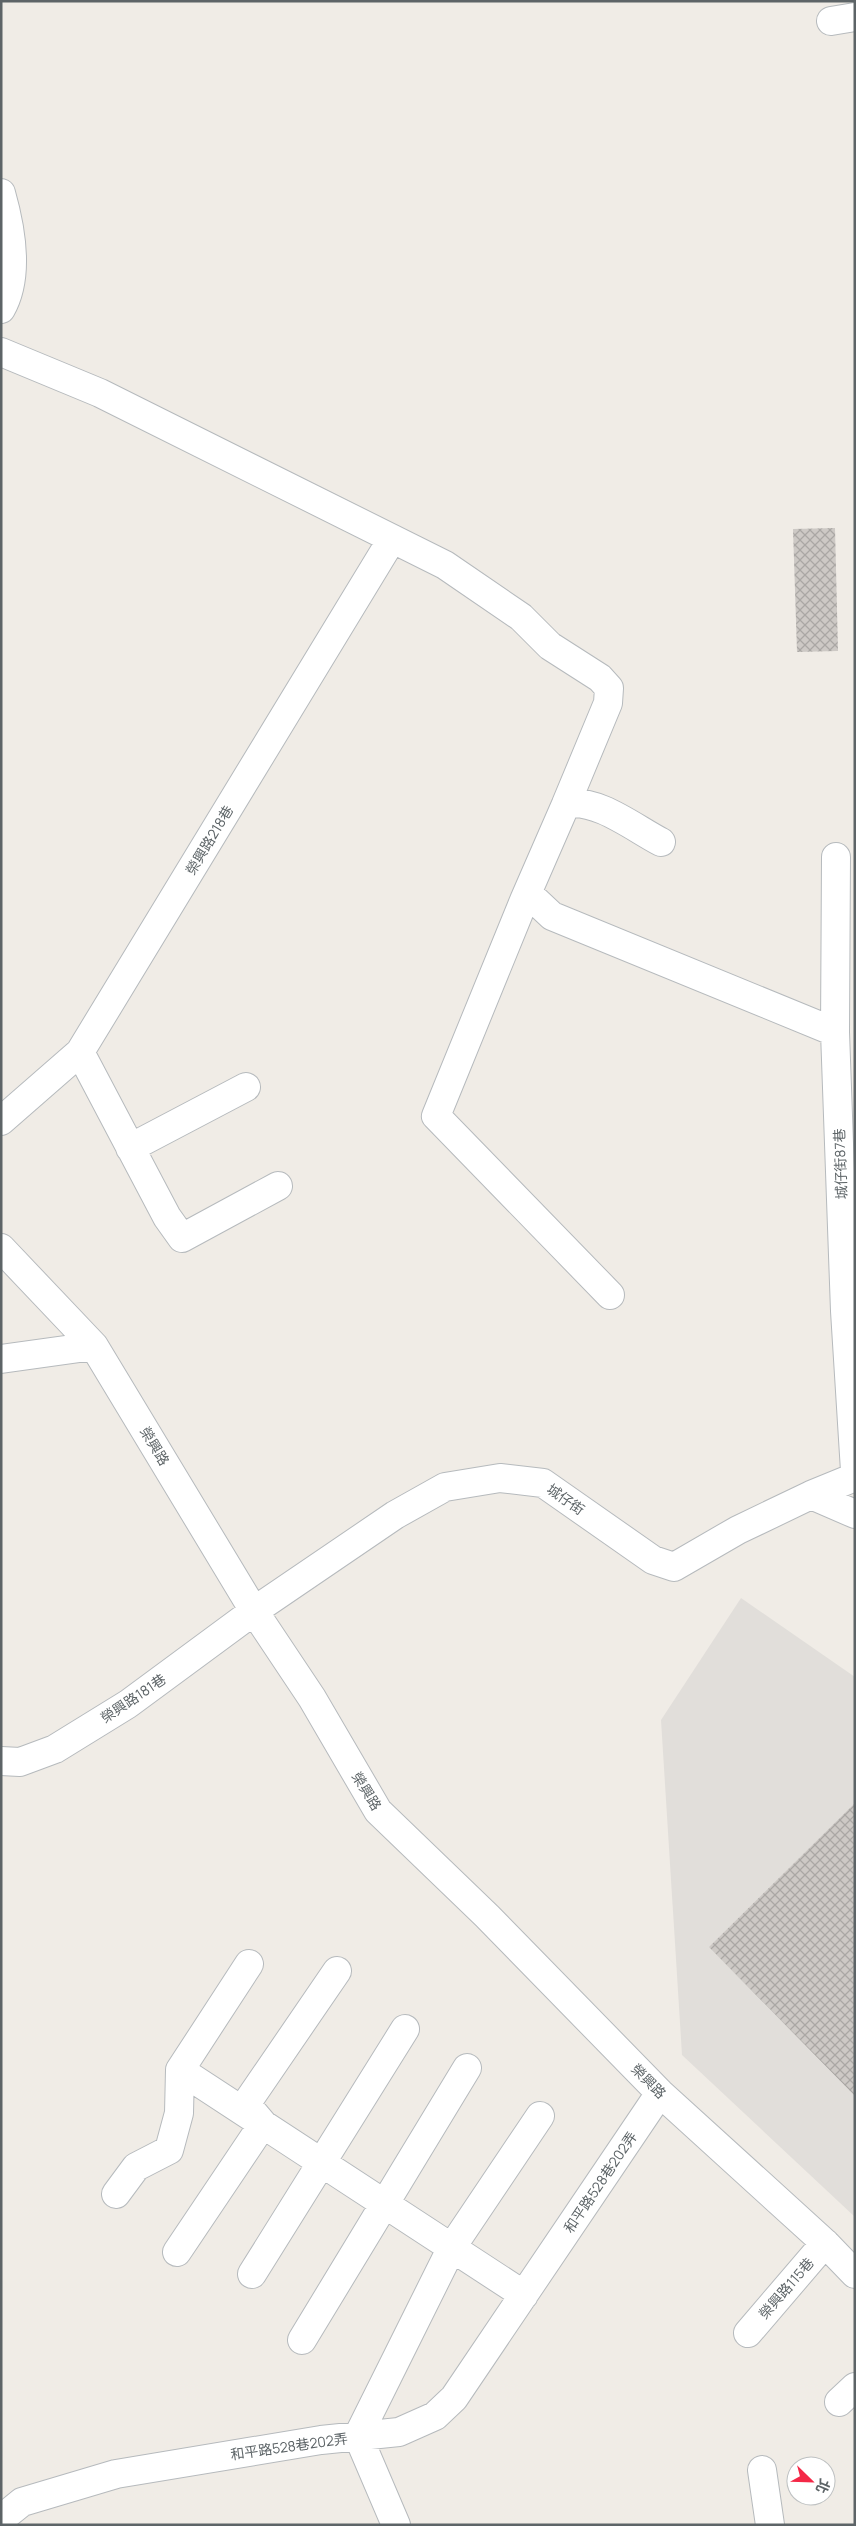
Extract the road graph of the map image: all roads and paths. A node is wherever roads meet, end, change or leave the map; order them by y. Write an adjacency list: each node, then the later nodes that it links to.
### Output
1 (1, 193): 2 (street)
2 (1, 309)
3 (1, 352): 4 (street)
4 (392, 539): 5 (street); 10 (street, 榮興路218巷)
5 (566, 804): 6 (street); 8 (street)
6 (660, 842)
7 (836, 857): 9 (street, 城仔街87巷)
8 (526, 898): 9 (street); 16 (street)
9 (835, 1032): 19 (street, 城仔街87巷)
10 (80, 1052): 12 (street, 榮興路218巷); 13 (street)
11 (246, 1087): 13 (street)
12 (1, 1121)
13 (130, 1148): 14 (street)
14 (278, 1186)
15 (1, 1248): 17 (street, 榮興路)
16 (610, 1295)
17 (94, 1346): 18 (street); 21 (street, 榮興路)
18 (1, 1359)
19 (836, 1483): 20 (street); 21 (street, 城仔街)
20 (855, 1514)
21 (254, 1611): 22 (street, 榮興路181巷); 28 (street, 榮興路)
22 (1, 1761)
23 (249, 1964): 27 (street)
24 (337, 1971): 30 (street)
25 (405, 2029): 31 (street)
26 (467, 2068): 33 (street)
27 (180, 2070): 30 (street); 32 (street)
28 (660, 2093): 34 (street, 榮興路); 39 (street, 和平路528巷202弄)
29 (540, 2116): 35 (street)
30 (263, 2124): 31 (street); 36 (street)
31 (323, 2163): 33 (street); 37 (street)
32 (116, 2194)
33 (384, 2202): 35 (street); 41 (street)
34 (825, 2243): 38 (street, 榮興路); 40 (street, 榮興路115巷)
35 (452, 2247): 39 (street); 42 (street)
36 (177, 2252)
37 (252, 2274)
38 (855, 2274)
39 (524, 2295): 42 (street, 和平路528巷202弄)
40 (748, 2333)
41 (302, 2340)
42 (358, 2436): 44 (street, 和平路528巷202弄); 46 (street)
43 (762, 2470): 47 (street)
44 (1, 2521): 45 (street)
45 (6, 2525)
46 (396, 2525)
47 (770, 2525)

